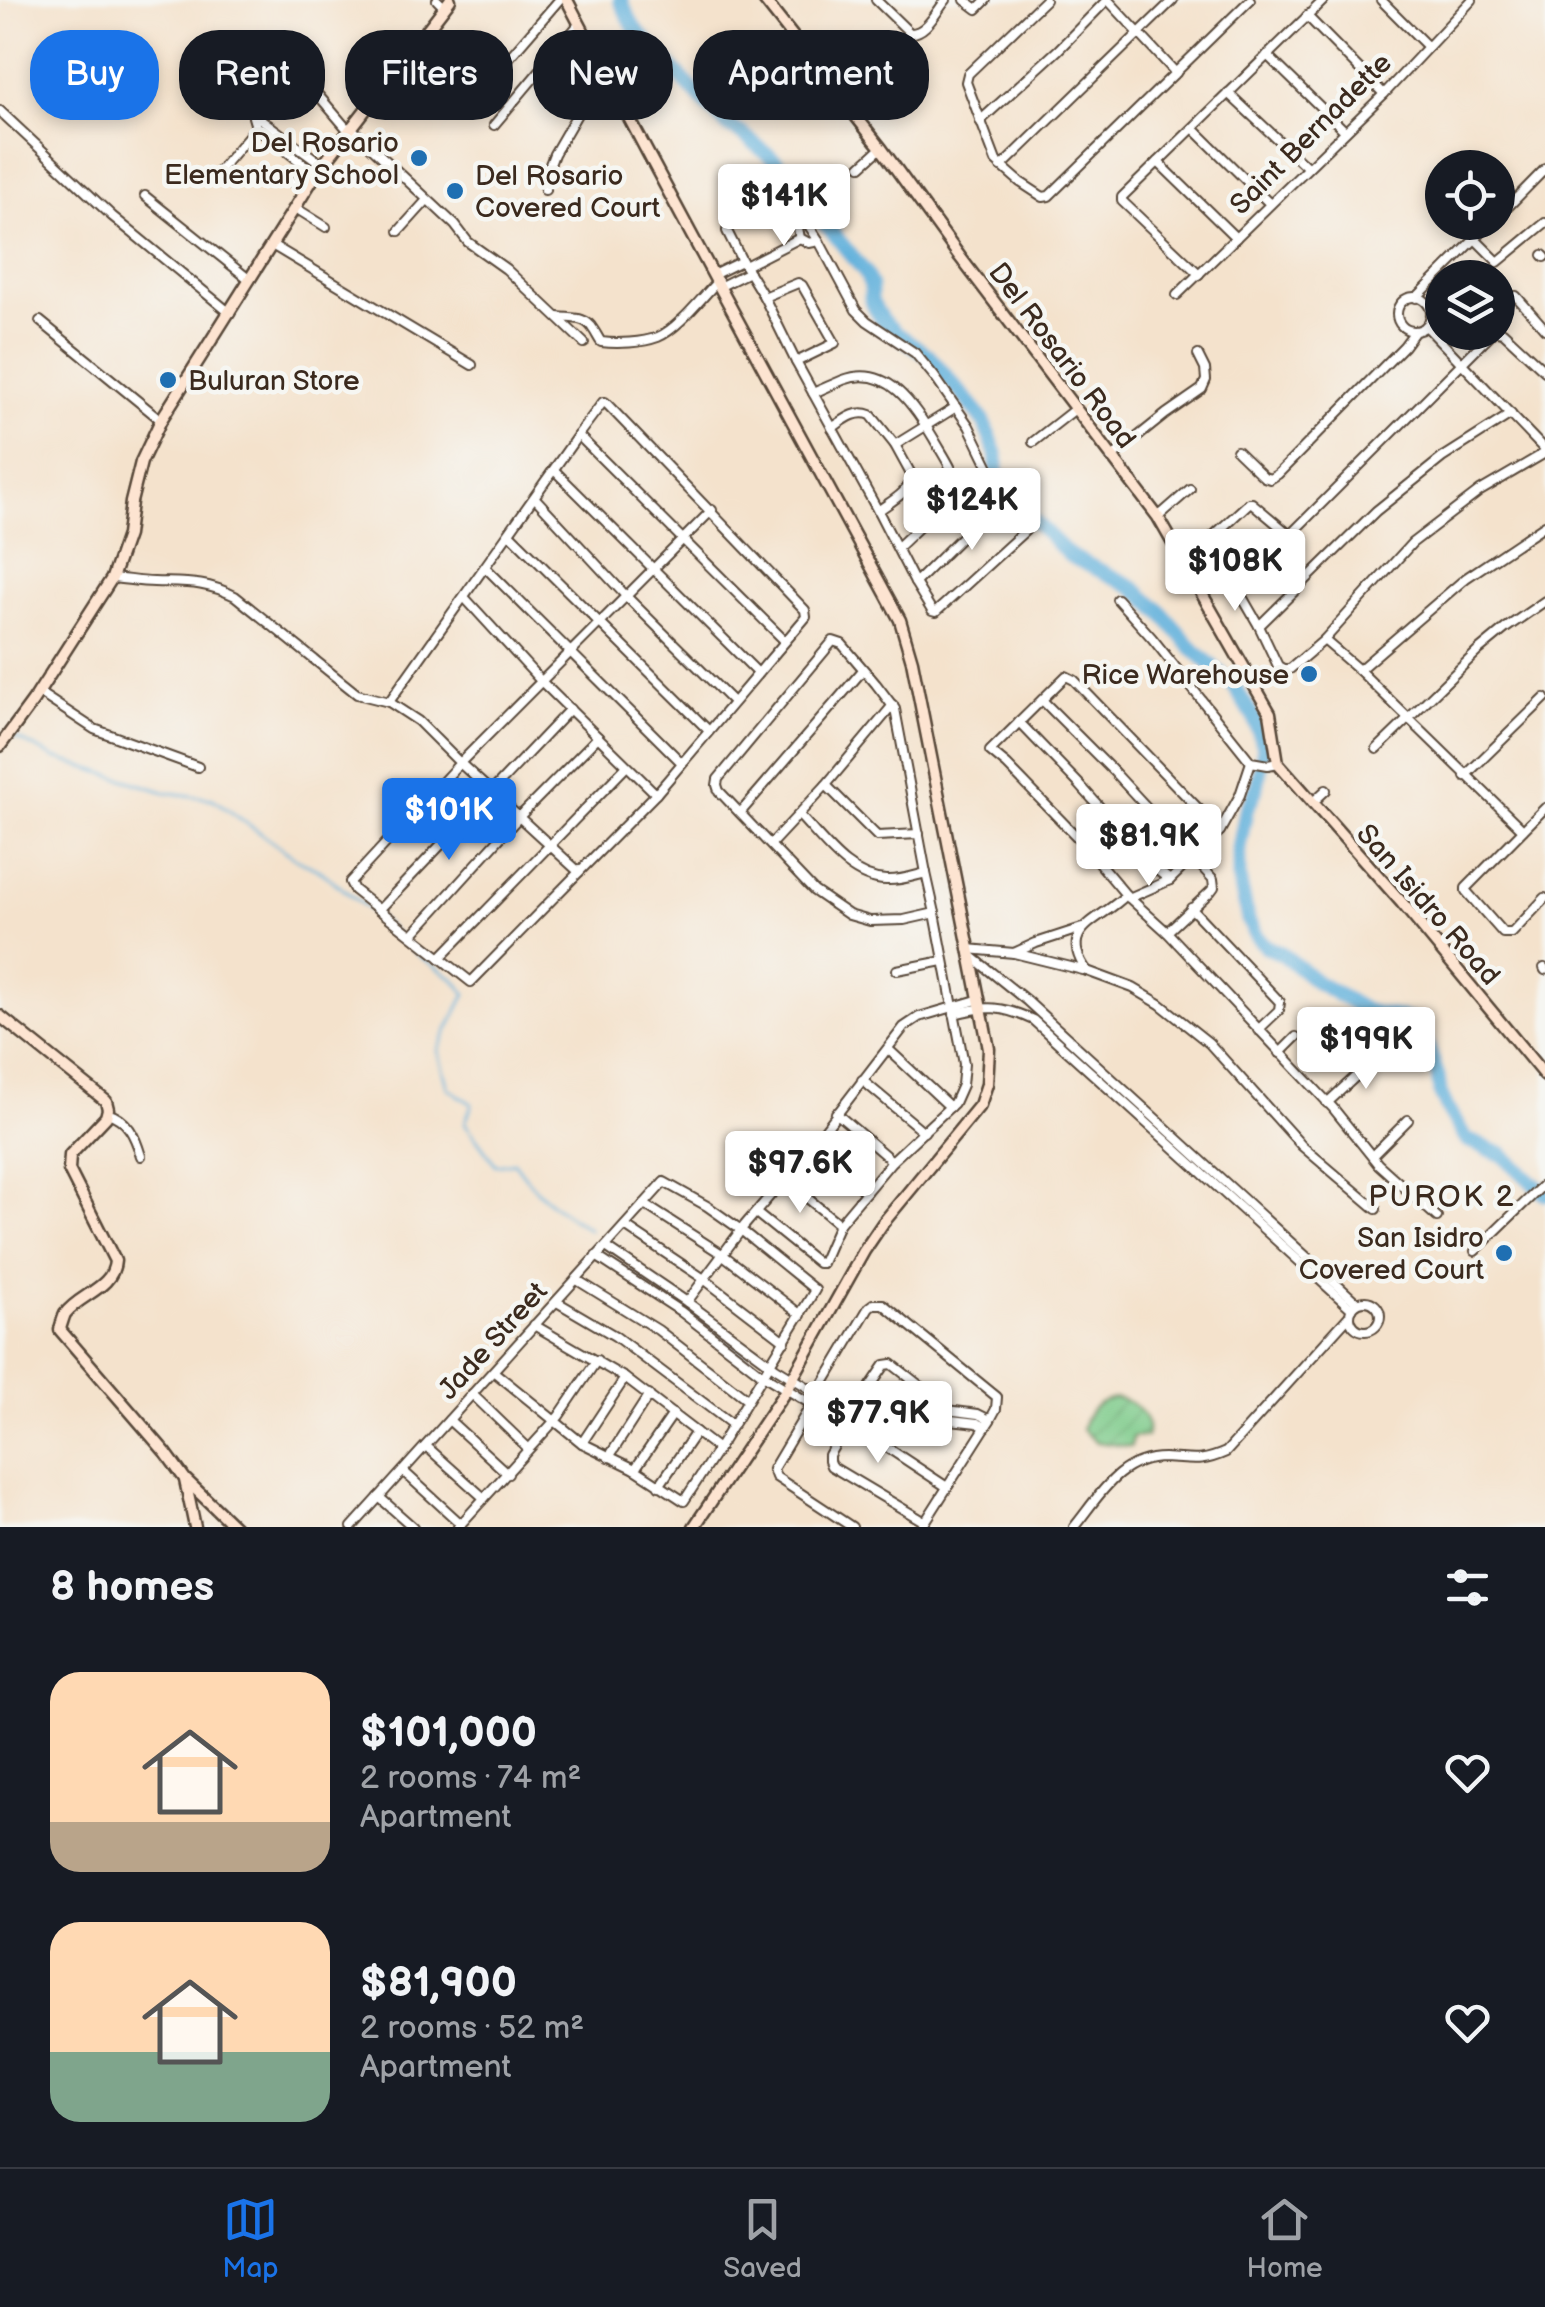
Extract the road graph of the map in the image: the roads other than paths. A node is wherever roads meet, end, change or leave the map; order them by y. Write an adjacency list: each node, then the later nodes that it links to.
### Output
1 (563, 0): 16 (street); 20 (street)
2 (764, 0): 35 (street, Del Rosario Road)
3 (876, 0): 4 (street)
4 (946, 0)
5 (965, 0): 6 (street)
6 (986, 0)
7 (1046, 0): 29 (street)
8 (1107, 0): 18 (street); 29 (street)
9 (1174, 0): 18 (street)
10 (1250, 0): 22 (street)
11 (1324, 0): 15 (street)
12 (1381, 0): 19 (street)
13 (1472, 0): 19 (street, Saint Bernadette)
14 (444, 2): 32 (street)
15 (1307, 16): 21 (street); 24 (street)
16 (580, 24): 17 (street); 31 (street)
17 (583, 30)
18 (1140, 33): 22 (street); 38 (street)
19 (1428, 47): 24 (street, Saint Bernadette)
20 (513, 55)
21 (1267, 55): 23 (street); 34 (street)
22 (1176, 74): 38 (street)
23 (1228, 93): 33 (street); 39 (street)
24 (1384, 94): 34 (street, Saint Bernadette)
25 (325, 102): 32 (street)
26 (0, 110): 72 (street)
27 (574, 120): 44 (street)
28 (629, 120): 65 (street)
29 (980, 121): 38 (street)
30 (254, 122): 41 (street); 42 (street)
31 (494, 125)
32 (349, 129): 41 (street); 47 (street)
33 (1194, 129): 36 (street); 49 (street)
34 (1346, 131): 39 (street, Saint Bernadette)
35 (881, 148): 37 (street); 89 (street, Del Rosario Road)
36 (1158, 162): 56 (street); 63 (street)
37 (861, 166)
38 (1002, 167)
39 (1307, 167): 49 (street, Saint Bernadette)
40 (1545, 169): 48 (street)
41 (319, 170): 45 (street)
42 (214, 177)
43 (287, 178): 45 (street)
44 (545, 190)
45 (304, 192): 50 (street)
46 (144, 196): 64 (street)
47 (427, 200): 54 (street); 73 (street)
48 (1515, 200)
49 (1270, 204): 56 (street, Saint Bernadette)
50 (294, 206): 53 (street); 60 (street)
51 (804, 217): 55 (street); 59 (street); 62 (street)
52 (1545, 223): 58 (street)
53 (326, 227)
54 (399, 231)
55 (800, 238): 59 (street); 62 (street)
56 (1236, 238): 63 (street, Saint Bernadette)
57 (1474, 240): 61 (street)
58 (1476, 240)
59 (819, 241): 88 (street)
60 (272, 245): 64 (street); 85 (street)
61 (1453, 260)
62 (745, 266): 65 (street); 69 (street)
63 (1200, 274): 67 (street, Saint Bernadette)
64 (250, 280): 72 (street)
65 (718, 280): 73 (street); 176 (street)
66 (1425, 289): 70 (street)
67 (1177, 295)
68 (1516, 296): 76 (street)
69 (764, 297): 83 (street); 83 (street)
70 (1416, 298): 71 (street); 77 (street)
71 (1425, 302)
72 (230, 314): 91 (street)
73 (554, 316): 78 (street)
74 (40, 321): 91 (street)
75 (1425, 326): 77 (street)
76 (1545, 329)
77 (1415, 331): 97 (street)
78 (584, 343)
79 (1515, 346): 86 (street)
80 (1450, 350): 84 (street)
81 (1478, 350): 84 (street)
82 (1198, 356): 99 (street)
83 (796, 362): 87 (street)
84 (1463, 363): 90 (street); 109 (street)
85 (472, 365)
86 (1545, 372)
87 (813, 394): 92 (street); 93 (street)
88 (956, 407): 92 (street); 102 (street)
89 (1075, 409): 95 (street); 99 (street, Del Rosario Road)
90 (1512, 414): 98 (street); 122 (street)
91 (161, 420): 114 (street)
92 (926, 427): 96 (street); 111 (street)
93 (832, 428): 96 (street); 105 (street)
94 (578, 435): 100 (street); 104 (street); 110 (street)
95 (1033, 442)
96 (895, 445): 105 (street)
97 (1238, 451)
98 (1545, 451): 123 (street)
99 (1112, 458): 106 (street, Del Rosario Road)
100 (554, 470): 103 (street); 113 (street)
101 (1190, 488): 106 (street)
102 (1004, 496): 116 (street); 116 (street)
103 (534, 498): 108 (street); 117 (street)
104 (712, 510): 110 (street); 124 (street)
105 (878, 510): 111 (street)
106 (1158, 516): 146 (street, Del Rosario Road)
107 (1545, 525): 127 (street)
108 (509, 533): 112 (street); 121 (street)
109 (1290, 535): 115 (street); 115 (street)
110 (682, 540): 113 (street); 124 (street)
111 (898, 547): 116 (street)
112 (485, 568): 118 (street); 125 (street)
113 (653, 568): 117 (street); 128 (street)
114 (112, 578): 130 (street); 133 (street)
115 (1234, 582): 122 (street)
116 (914, 583)
117 (626, 596): 121 (street); 134 (street)
118 (464, 598): 129 (street); 133 (street)
119 (1117, 600): 145 (street)
120 (1545, 601): 137 (street)
121 (599, 623): 125 (street); 139 (street)
122 (1260, 626): 123 (street)
123 (1324, 640): 127 (street)
124 (785, 641): 128 (street)
125 (570, 652): 129 (street); 144 (street)
126 (863, 670): 135 (street); 156 (street); 156 (street)
127 (1359, 670): 137 (street)
128 (758, 673): 134 (street)
129 (541, 681): 136 (street); 143 (street)
130 (38, 692): 141 (street); 148 (street)
131 (1545, 698): 149 (street)
132 (1042, 700): 138 (street); 160 (street); 164 (street)
133 (389, 702): 143 (street)
134 (733, 702): 139 (street)
135 (893, 705): 150 (street); 161 (street)
136 (570, 709): 140 (street); 151 (street)
137 (1409, 720): 142 (street); 149 (street)
138 (1018, 722): 167 (street); 168 (street)
139 (708, 731): 144 (street)
140 (598, 737): 147 (street); 158 (street)
141 (2, 744)
142 (1377, 750)
143 (460, 763): 151 (street); 171 (street)
144 (682, 763): 153 (street)
145 (1253, 763): 146 (street); 160 (street)
146 (1273, 764): 154 (street, San Isidro Road)
147 (627, 766): 153 (street); 163 (street)
148 (198, 768)
149 (1465, 776): 159 (street)
150 (826, 785): 157 (street); 161 (street)
151 (490, 790): 158 (street); 171 (street)
152 (1326, 790): 154 (street)
153 (656, 794): 165 (street)
154 (1312, 803): 190 (street, San Isidro Road)
155 (1545, 808): 159 (street)
156 (740, 814): 162 (street)
157 (799, 815): 162 (street); 166 (street)
158 (520, 817): 163 (street); 175 (street)
159 (1523, 830): 169 (street)
160 (1220, 831): 164 (street)
161 (919, 834): 166 (street)
162 (771, 844): 172 (street)
163 (550, 845): 165 (street); 178 (street)
164 (1194, 858): 167 (street); 170 (street)
165 (580, 872): 178 (street)
166 (926, 874): 172 (street)
167 (1170, 880): 168 (street)
168 (1128, 896): 173 (street); 174 (street)
169 (1545, 898)
170 (1191, 908): 174 (street); 185 (street)
171 (380, 910): 175 (street)
172 (935, 914): 179 (street)
173 (1082, 928): 177 (street); 181 (street)
174 (1167, 932): 185 (street)
175 (412, 935): 178 (street)
176 (968, 952): 177 (street); 182 (street); 220 (street)
177 (1014, 953): 181 (street)
178 (440, 958)
179 (944, 961): 180 (street); 183 (street)
180 (898, 970)
181 (1086, 971): 206 (street)
182 (978, 1004): 183 (street); 220 (street); 230 (street)
183 (954, 1011): 187 (street); 193 (street)
184 (0, 1016): 194 (street)
185 (1258, 1030): 189 (street)
186 (1296, 1038): 189 (street)
187 (888, 1049): 191 (street); 193 (street)
188 (1394, 1051): 192 (street)
189 (1280, 1053): 192 (street)
190 (1545, 1076)
191 (862, 1080): 195 (street); 197 (street)
192 (1327, 1102): 200 (street)
193 (950, 1107): 197 (street)
194 (107, 1113): 199 (street); 257 (street)
195 (836, 1113): 198 (street); 201 (street)
196 (1408, 1120): 200 (street)
197 (924, 1132): 201 (street)
198 (811, 1148): 202 (street); 204 (street)
199 (141, 1156)
200 (1372, 1156): 208 (street)
201 (892, 1161): 204 (street)
202 (784, 1179): 207 (street); 209 (street)
203 (1545, 1183): 213 (street)
204 (866, 1192): 209 (street)
205 (644, 1204): 210 (street, Jade Street); 211 (street, Jade Street); 214 (street)
206 (1376, 1209)
207 (756, 1213): 209 (street); 211 (street)
208 (1436, 1218)
209 (839, 1224)
210 (624, 1226): 212 (street, Jade Street); 216 (street)
211 (743, 1228): 214 (street); 222 (street)
212 (606, 1247): 215 (street, Jade Street); 219 (street)
213 (1475, 1251)
214 (722, 1254): 216 (street); 222 (street)
215 (596, 1256): 217 (street, Jade Street); 221 (street)
216 (704, 1279): 219 (street); 224 (street)
217 (577, 1280): 218 (street, Jade Street); 235 (street)
218 (557, 1302): 223 (street, Jade Street); 247 (street)
219 (687, 1302): 221 (street); 226 (street)
220 (1353, 1309): 270 (street)
221 (680, 1311): 228 (street)
222 (801, 1315): 224 (street)
223 (534, 1325): 225 (street); 227 (street, Jade Street)
224 (785, 1341): 226 (street)
225 (597, 1360): 229 (street); 245 (street)
226 (770, 1364): 228 (street); 230 (street)
227 (493, 1371): 233 (street, Jade Street); 245 (street)
228 (763, 1376): 230 (street); 235 (street)
229 (625, 1378): 234 (street); 249 (street)
230 (789, 1384): 232 (street); 237 (street); 268 (street)
231 (924, 1390): 236 (street); 239 (street); 241 (street)
232 (817, 1393): 236 (street); 237 (street); 246 (street)
233 (472, 1394): 244 (street, Jade Street); 251 (street)
234 (650, 1395): 242 (street); 253 (street)
235 (747, 1399): 247 (street)
236 (863, 1399): 238 (street); 240 (street)
237 (810, 1404): 240 (street); 269 (street)
238 (904, 1405): 239 (street); 243 (street)
239 (921, 1407): 241 (street)
240 (855, 1409): 243 (street); 262 (street)
241 (950, 1410): 246 (street)
242 (673, 1414): 248 (street); 254 (street)
243 (898, 1414): 246 (street); 259 (street)
244 (449, 1420): 250 (street, Jade Street); 256 (street)
245 (556, 1420): 249 (street); 251 (street)
246 (988, 1423): 259 (street)
247 (732, 1425): 252 (street)
248 (696, 1432): 252 (street); 258 (street)
249 (582, 1443): 253 (street)
250 (426, 1446): 255 (street, Jade Street); 261 (street)
251 (528, 1448): 256 (street)
252 (718, 1450): 258 (street)
253 (609, 1457): 254 (street)
254 (635, 1468): 258 (street)
255 (404, 1470): 260 (street, Jade Street); 264 (street)
256 (508, 1474): 261 (street)
257 (185, 1478): 265 (street); 266 (street)
258 (659, 1486)
259 (947, 1487): 262 (street)
260 (380, 1497): 263 (street, Jade Street); 267 (street)
261 (484, 1498): 264 (street)
262 (924, 1524)
263 (357, 1525)
264 (460, 1526)
265 (195, 1527)
266 (236, 1527)
267 (413, 1527)
268 (694, 1527)
269 (852, 1527)
270 (1074, 1527)

